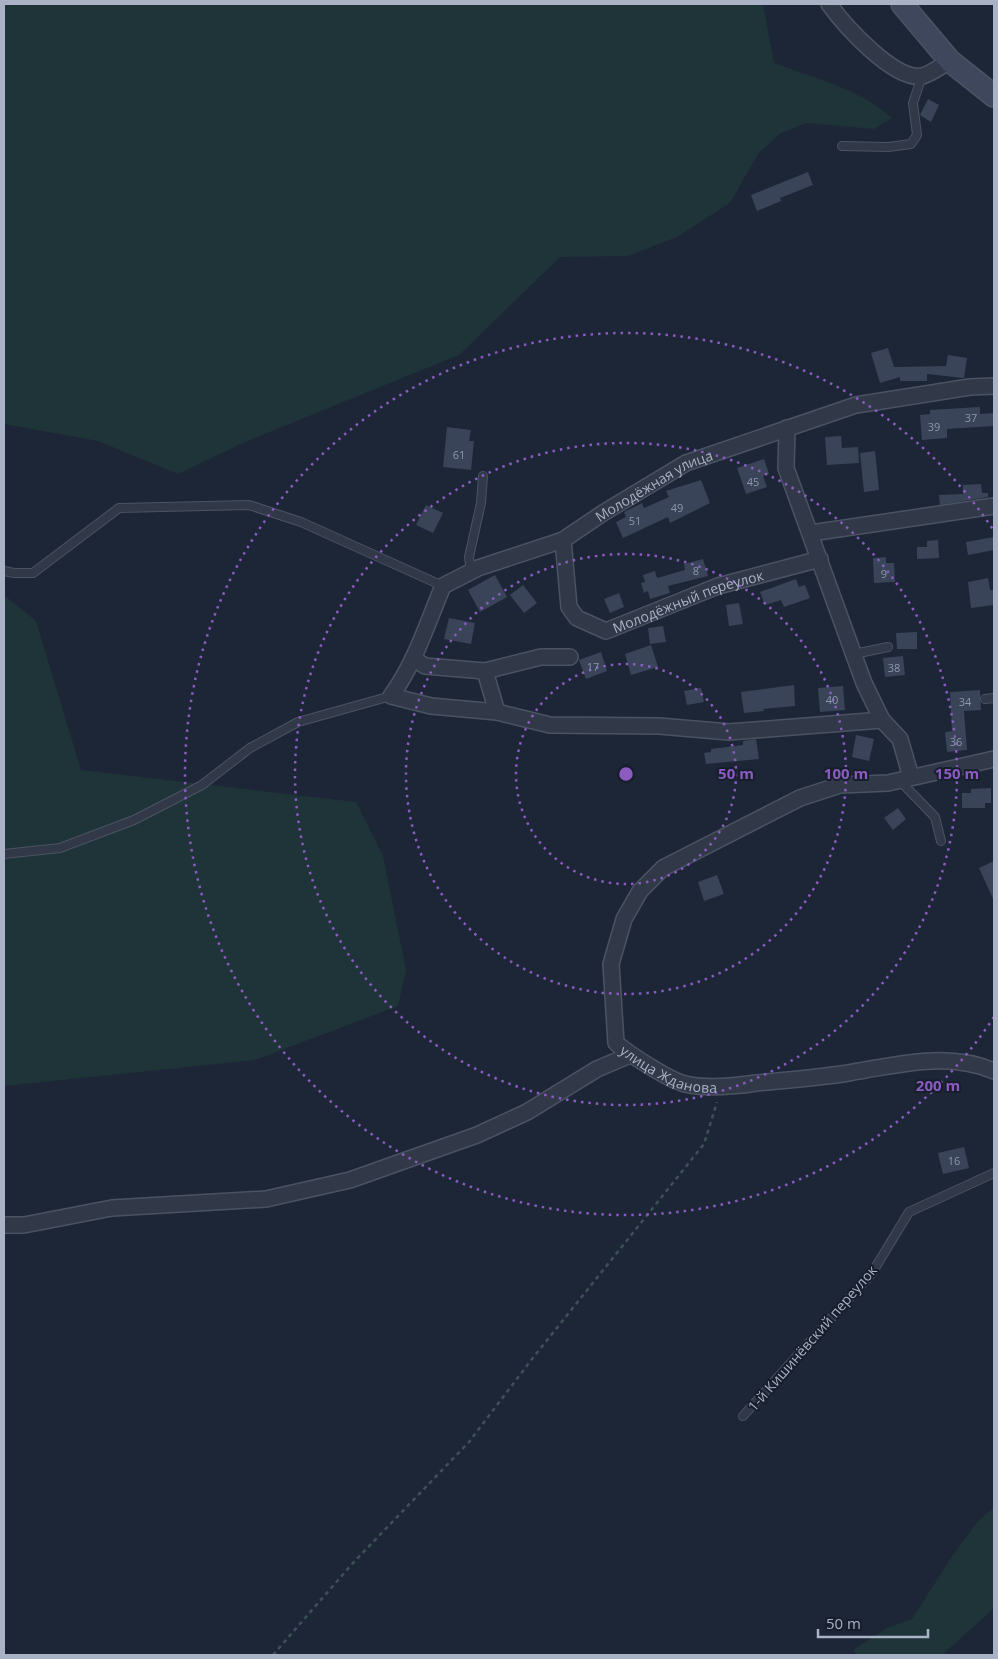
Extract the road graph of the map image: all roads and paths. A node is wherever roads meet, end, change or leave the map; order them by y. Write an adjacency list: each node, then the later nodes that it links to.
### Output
1 (829, 4): 4 (street)
2 (902, 4): 3 (street)
3 (950, 61): 4 (street); 5 (street)
4 (922, 76): 6 (lane)
5 (994, 96)
6 (842, 146)
7 (994, 386): 8 (street, Молодёжная улица)
8 (787, 428): 11 (street); 12 (street, Молодёжная улица)
9 (482, 476): 15 (lane)
10 (994, 506): 11 (street)
11 (811, 533): 13 (street)
12 (563, 540): 13 (street, Молодёжный переулок); 15 (street, Молодёжная улица)
13 (820, 559): 18 (street)
14 (4, 571): 16 (lane)
15 (472, 571): 16 (street, Молодёжная улица)
16 (443, 586): 20 (street)
17 (888, 647): 18 (lane)
18 (854, 654): 26 (street)
19 (570, 657): 21 (street)
20 (414, 659): 21 (street); 22 (street)
21 (486, 671): 25 (street)
22 (390, 696): 25 (street); 30 (lane)
23 (994, 698): 24 (lane)
24 (985, 699)
25 (497, 712): 26 (street)
26 (882, 720): 28 (street)
27 (994, 759): 28 (street, улица Жданова)
28 (905, 779): 29 (lane); 31 (street, улица Жданова)
29 (941, 841)
30 (4, 854)
31 (630, 1055): 33 (street, улица Жданова); 35 (street)
32 (994, 1072): 33 (street, улица Жданова)
33 (722, 1086): 37 (path)
34 (994, 1172): 36 (lane, 1-й Кишинёвский переулок)
35 (4, 1225)
36 (743, 1416)
37 (273, 1655)

